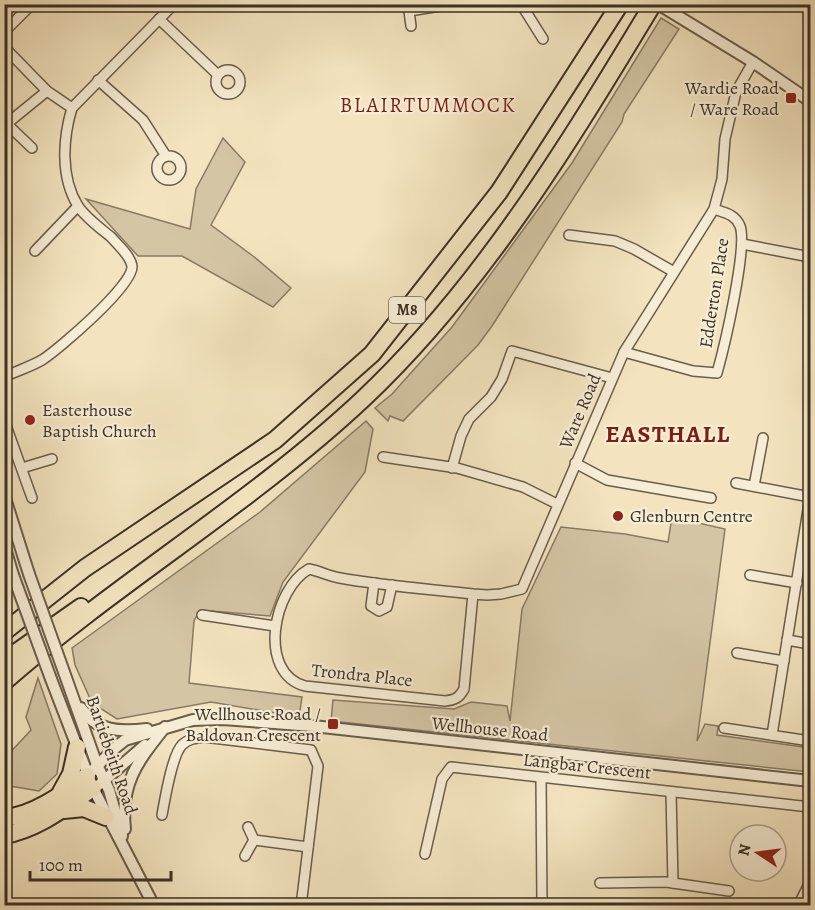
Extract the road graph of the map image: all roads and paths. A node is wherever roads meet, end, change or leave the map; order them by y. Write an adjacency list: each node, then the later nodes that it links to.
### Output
1 (32, 4): 11 (street)
2 (174, 4): 9 (street)
3 (453, 4): 8 (street)
4 (521, 4): 12 (street)
5 (620, 4): 49 (highway, M8)
6 (653, 4): 46 (highway, M8)
7 (658, 4): 14 (street)
8 (408, 8): 10 (street)
9 (159, 19): 15 (street); 16 (street)
10 (411, 26)
11 (4, 32)
12 (543, 39)
13 (4, 46): 17 (street)
14 (753, 62): 18 (street); 24 (street, Ware Road)
15 (218, 75)
16 (98, 80): 19 (street); 22 (street)
17 (46, 91): 19 (street); 20 (street)
18 (810, 101)
19 (72, 108): 23 (street)
20 (6, 125): 21 (street)
21 (32, 148)
22 (166, 156)
23 (78, 206): 27 (street); 31 (street)
24 (714, 209): 26 (street, Edderton Place); 29 (street, Ware Road)
25 (569, 235): 29 (street)
26 (742, 244): 28 (street); 30 (street, Edderton Place)
27 (35, 251)
28 (810, 257)
29 (674, 272): 30 (street, Ware Road)
30 (624, 352): 32 (street, Ware Road)
31 (4, 377)
32 (612, 378): 37 (street, Ware Road); 39 (street)
33 (4, 420): 38 (street)
34 (763, 438): 41 (street)
35 (383, 457): 39 (street)
36 (52, 459): 38 (street)
37 (575, 463): 45 (street); 47 (street, Ware Road)
38 (22, 468): 44 (street)
39 (452, 468): 47 (street)
40 (736, 483): 41 (street)
41 (754, 486): 43 (street)
42 (4, 495): 67 (street, Bartiebeith Road, bridge)
43 (810, 497): 50 (street)
44 (32, 498)
45 (711, 498)
46 (237, 503): 64 (highway, M8); 66 (highway)
47 (557, 504): 56 (street, Ware Road)
48 (4, 545): 72 (street, Bartiebeith Road, bridge)
49 (121, 545): 58 (highway, M8); 60 (highway, M8)
50 (806, 548): 54 (street)
51 (316, 571): 53 (street, Ware Road); 59 (street, Trondra Place)
52 (750, 575): 54 (street)
53 (374, 583): 55 (street, Ware Road); 55 (street)
54 (796, 583): 61 (street)
55 (392, 585): 56 (street, Ware Road)
56 (473, 594): 59 (street, Trondra Place)
57 (202, 615): 59 (street)
58 (4, 617)
59 (275, 626)
60 (4, 632)
61 (787, 640): 62 (street); 65 (street)
62 (810, 644)
63 (737, 653): 65 (street)
64 (4, 661)
65 (783, 661): 70 (street)
66 (4, 682)
67 (73, 696): 68 (street); 73 (street, Bartiebeith Road)
68 (165, 727): 73 (street, Wellhouse Road); 73 (street, Wellhouse Road); 75 (street, Wellhouse Road); 86 (street)
69 (724, 728): 70 (street)
70 (772, 735): 71 (street)
71 (810, 741)
72 (77, 747): 73 (street, Bartiebeith Road); 77 (highway)
73 (95, 778): 77 (highway); 80 (street, Bartiebeith Road); 86 (street, Bartiebeith Road)
74 (541, 778): 76 (street, Langbar Crescent); 87 (street, Langbar Crescent); 95 (street)
75 (810, 781)
76 (671, 792): 78 (street, Langbar Crescent); 91 (street)
77 (59, 803): 80 (highway); 81 (highway); 83 (highway)
78 (810, 807)
79 (162, 815): 85 (street)
80 (106, 817): 86 (street, Bartiebeith Road)
81 (4, 818)
82 (248, 827): 84 (street)
83 (4, 835)
84 (254, 840): 85 (street); 88 (street)
85 (308, 847): 94 (street)
86 (126, 850): 93 (street, Bartiebeith Road)
87 (425, 854)
88 (245, 856)
89 (810, 882): 96 (street)
90 (600, 883): 91 (street)
91 (673, 883): 92 (street)
92 (729, 891)
93 (154, 906)
94 (301, 906)
95 (542, 906)
96 (798, 906)

